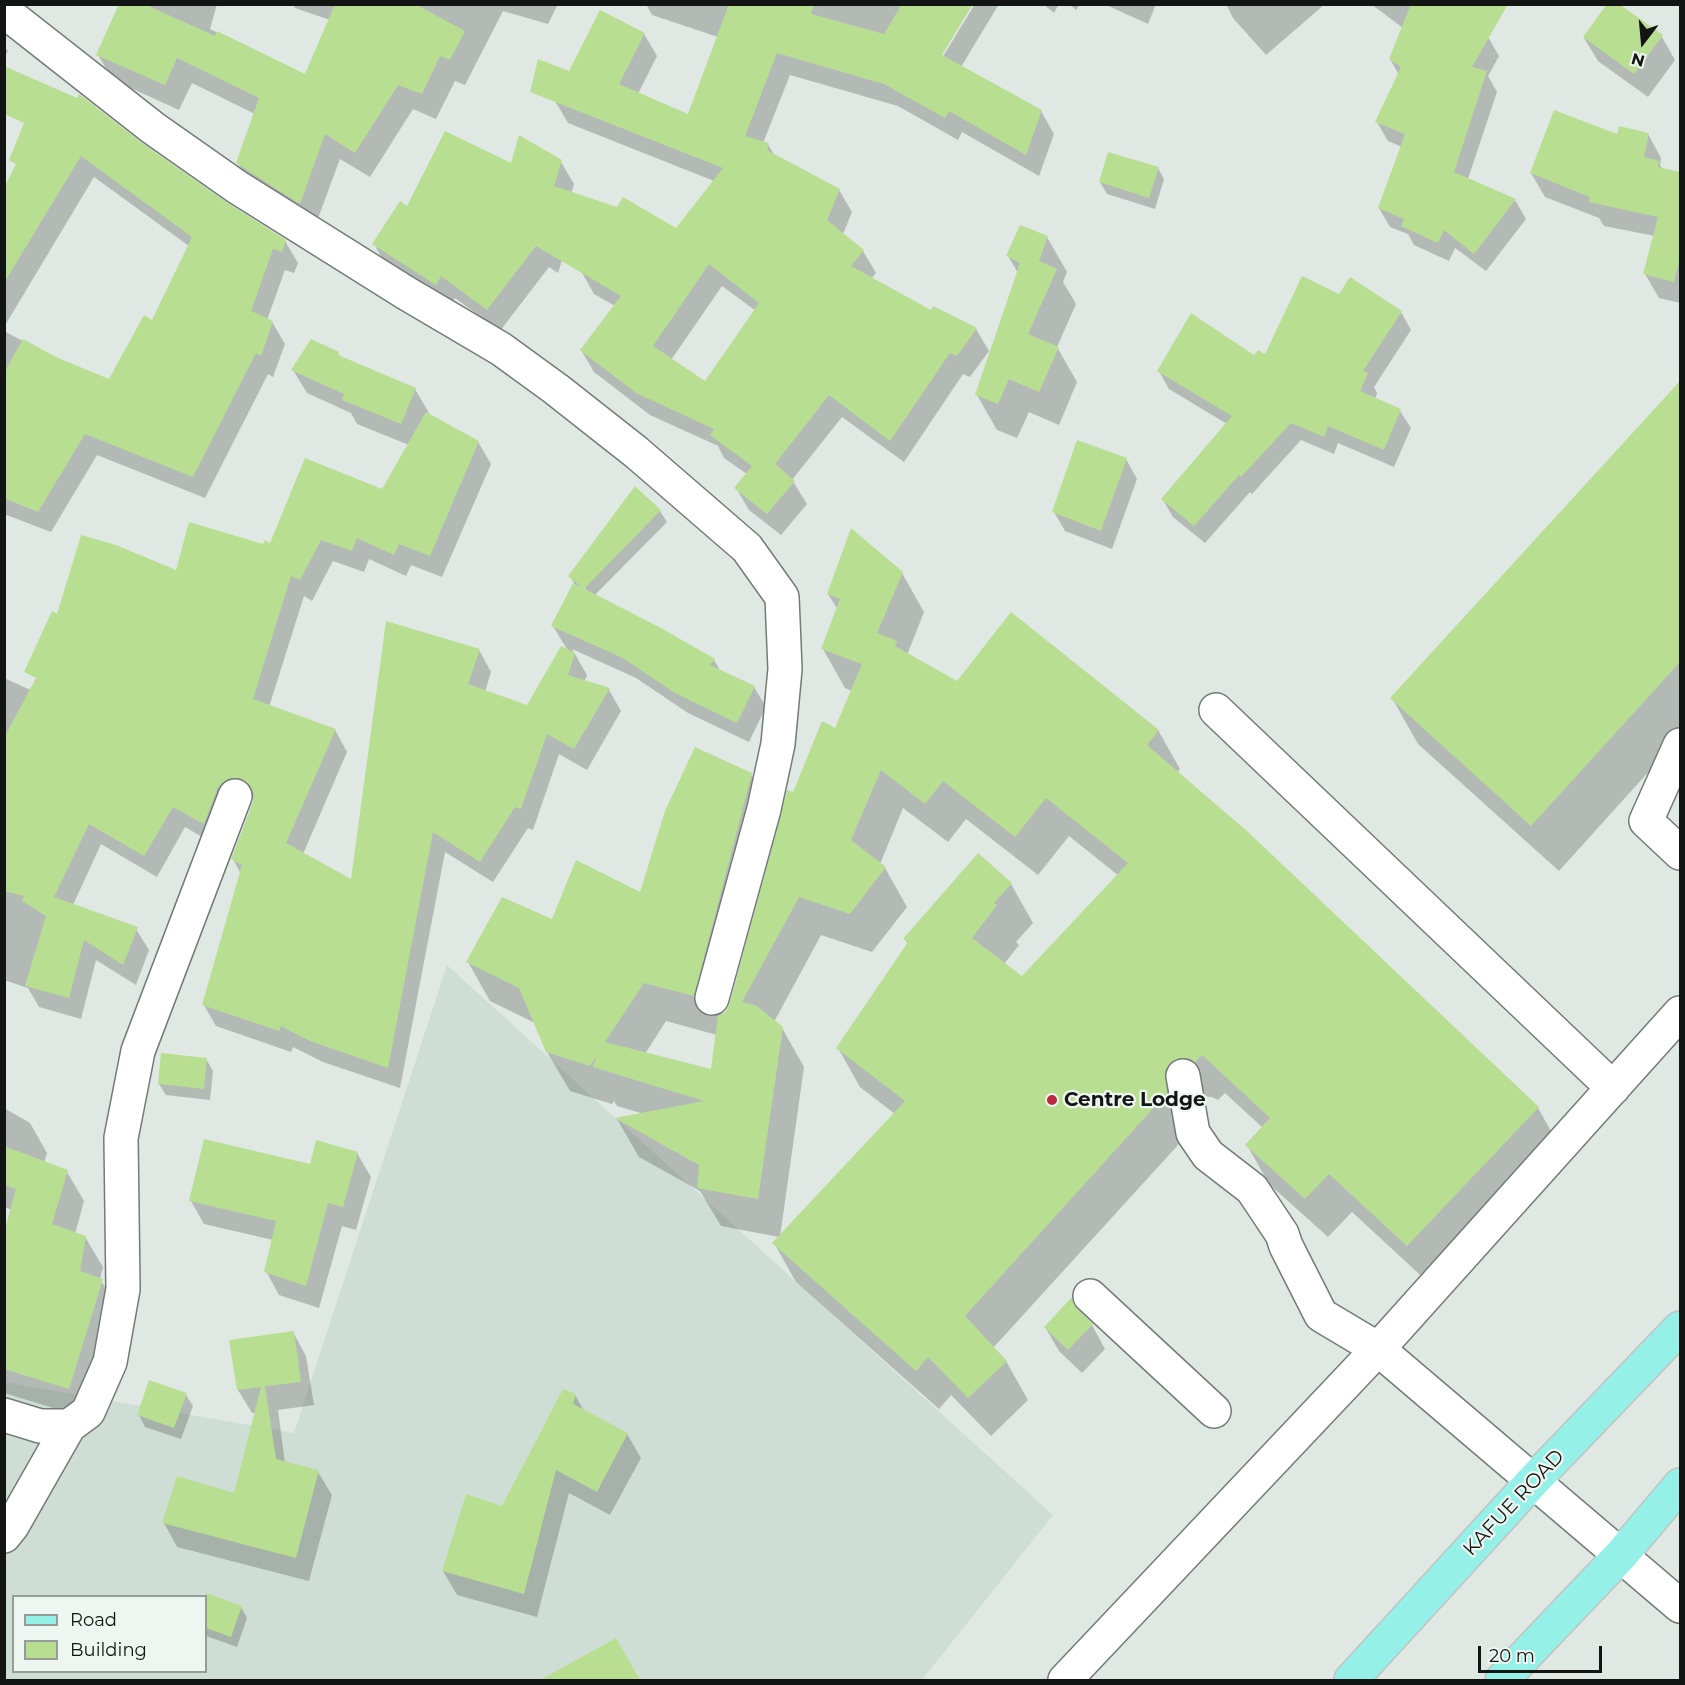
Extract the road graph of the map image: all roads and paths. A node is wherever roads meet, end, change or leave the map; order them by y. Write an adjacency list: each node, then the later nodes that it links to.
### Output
1 (17, 13): 6 (street)
2 (1216, 710): 9 (street)
3 (1680, 745): 5 (street)
4 (234, 796): 15 (street)
5 (1680, 853)
6 (712, 998)
7 (1680, 1013): 9 (street)
8 (1182, 1076): 12 (street)
9 (1613, 1088): 12 (street)
10 (1090, 1296): 13 (street)
11 (1680, 1328): 16 (main road, KAFUE ROAD)
12 (1378, 1349): 16 (street); 21 (street)
13 (1214, 1412)
14 (4, 1415): 15 (street)
15 (69, 1426): 18 (street)
16 (1533, 1481): 19 (street); 22 (main road, KAFUE ROAD)
17 (1680, 1485): 19 (main road)
18 (4, 1536)
19 (1621, 1555): 20 (street); 23 (main road)
20 (1680, 1606)
21 (1065, 1680)
22 (1351, 1680)
23 (1502, 1680)

